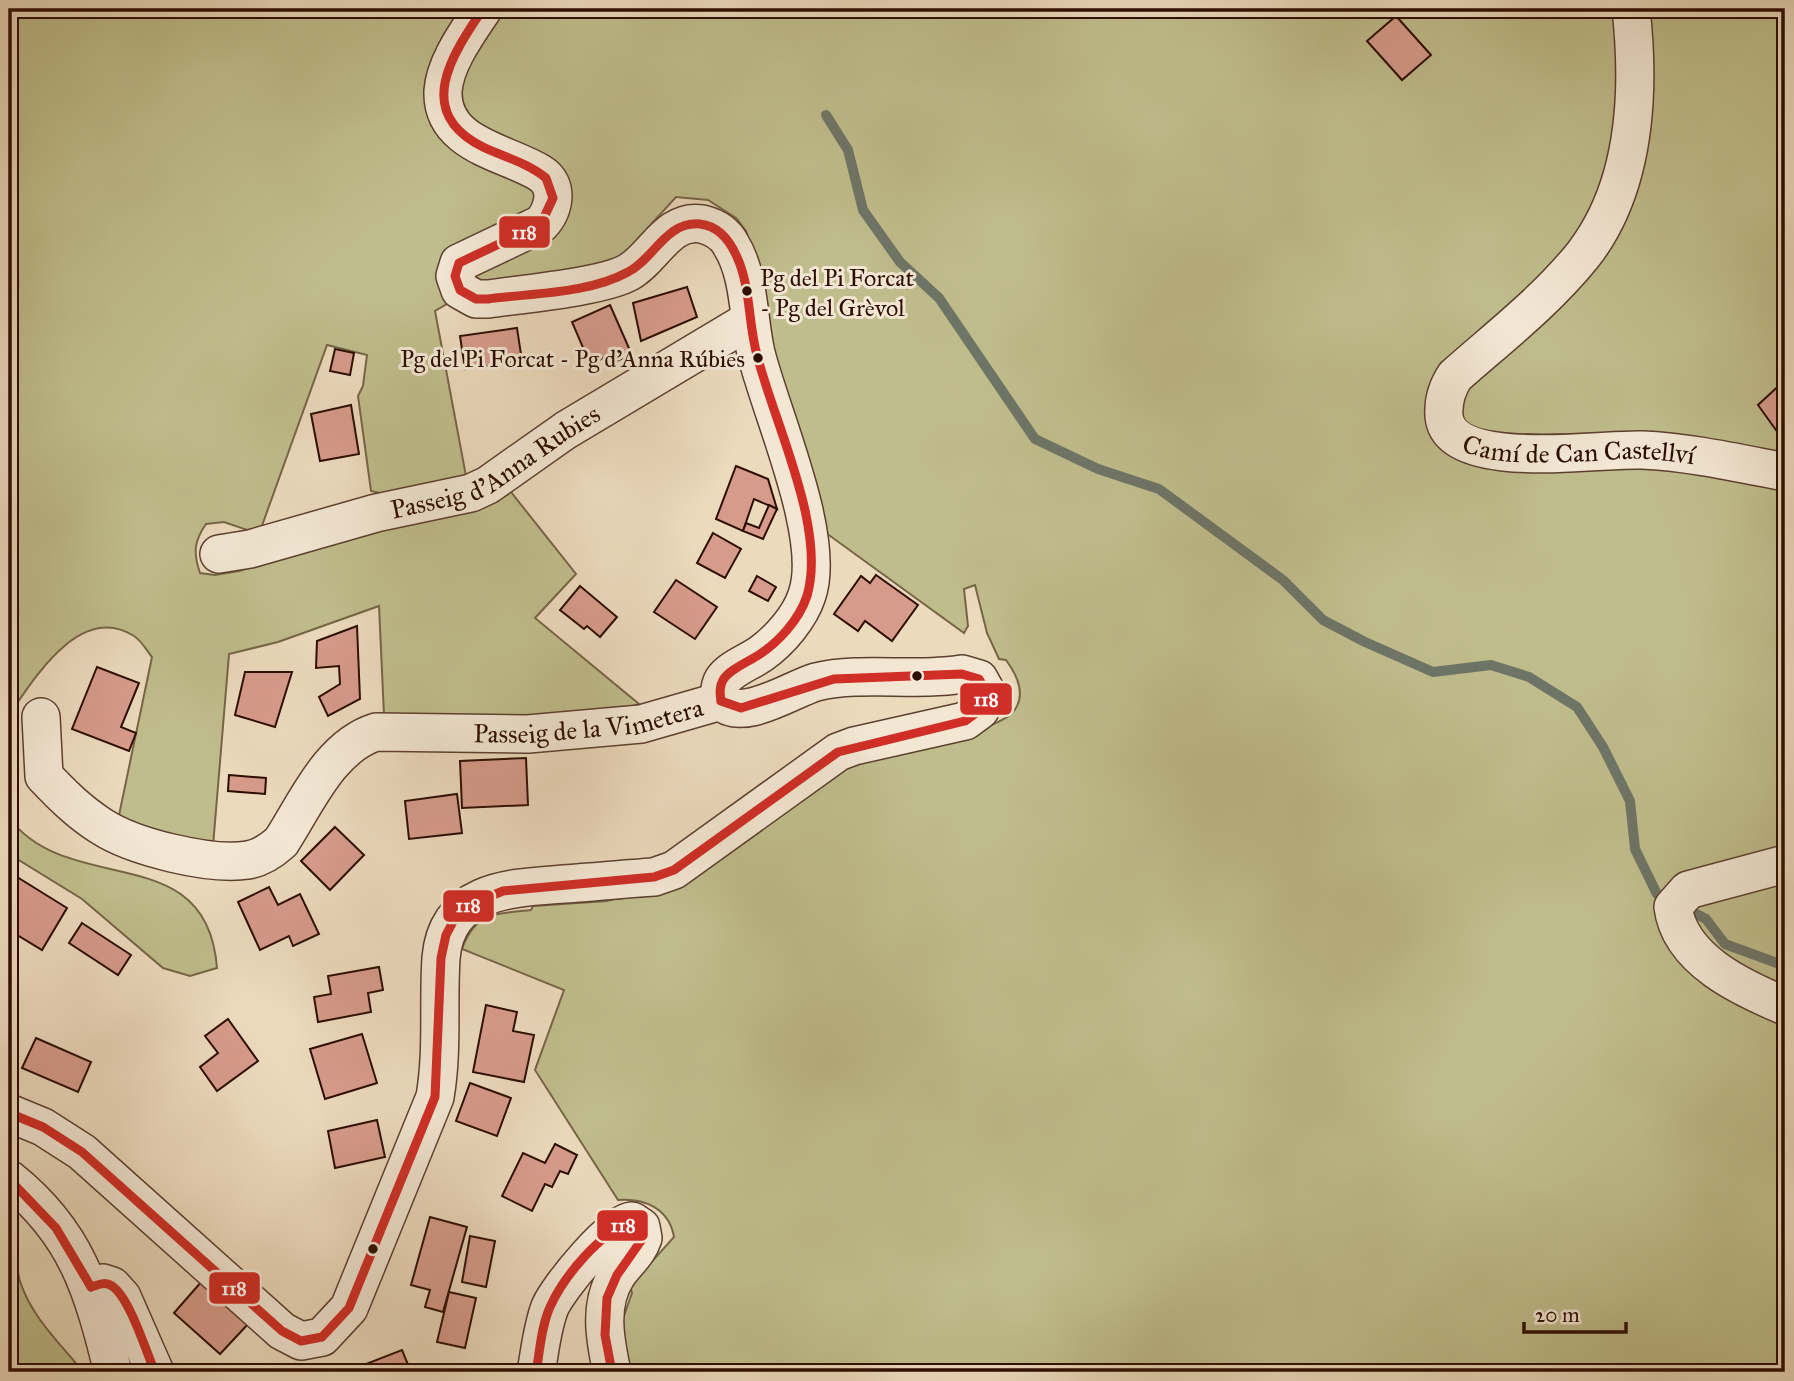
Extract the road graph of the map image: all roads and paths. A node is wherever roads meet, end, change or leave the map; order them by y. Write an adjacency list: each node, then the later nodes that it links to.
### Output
1 (483, 9): 3 (street)
2 (1631, 9): 4 (street, Camí de Can Castellví)
3 (750, 320): 5 (street, Passeig d'Anna Rubies); 6 (street)
4 (1785, 472)
5 (219, 554)
6 (721, 701): 7 (street, Passeig de la Vimetera); 10 (street, Passeig de la Vimetera)
7 (41, 717)
8 (1785, 864): 9 (street)
9 (1785, 1006)
10 (9, 1113)
11 (9, 1178): 12 (street)
12 (90, 1287): 13 (street); 14 (street)
13 (113, 1372)
14 (155, 1372)
15 (536, 1372): 16 (street)
16 (612, 1372)

